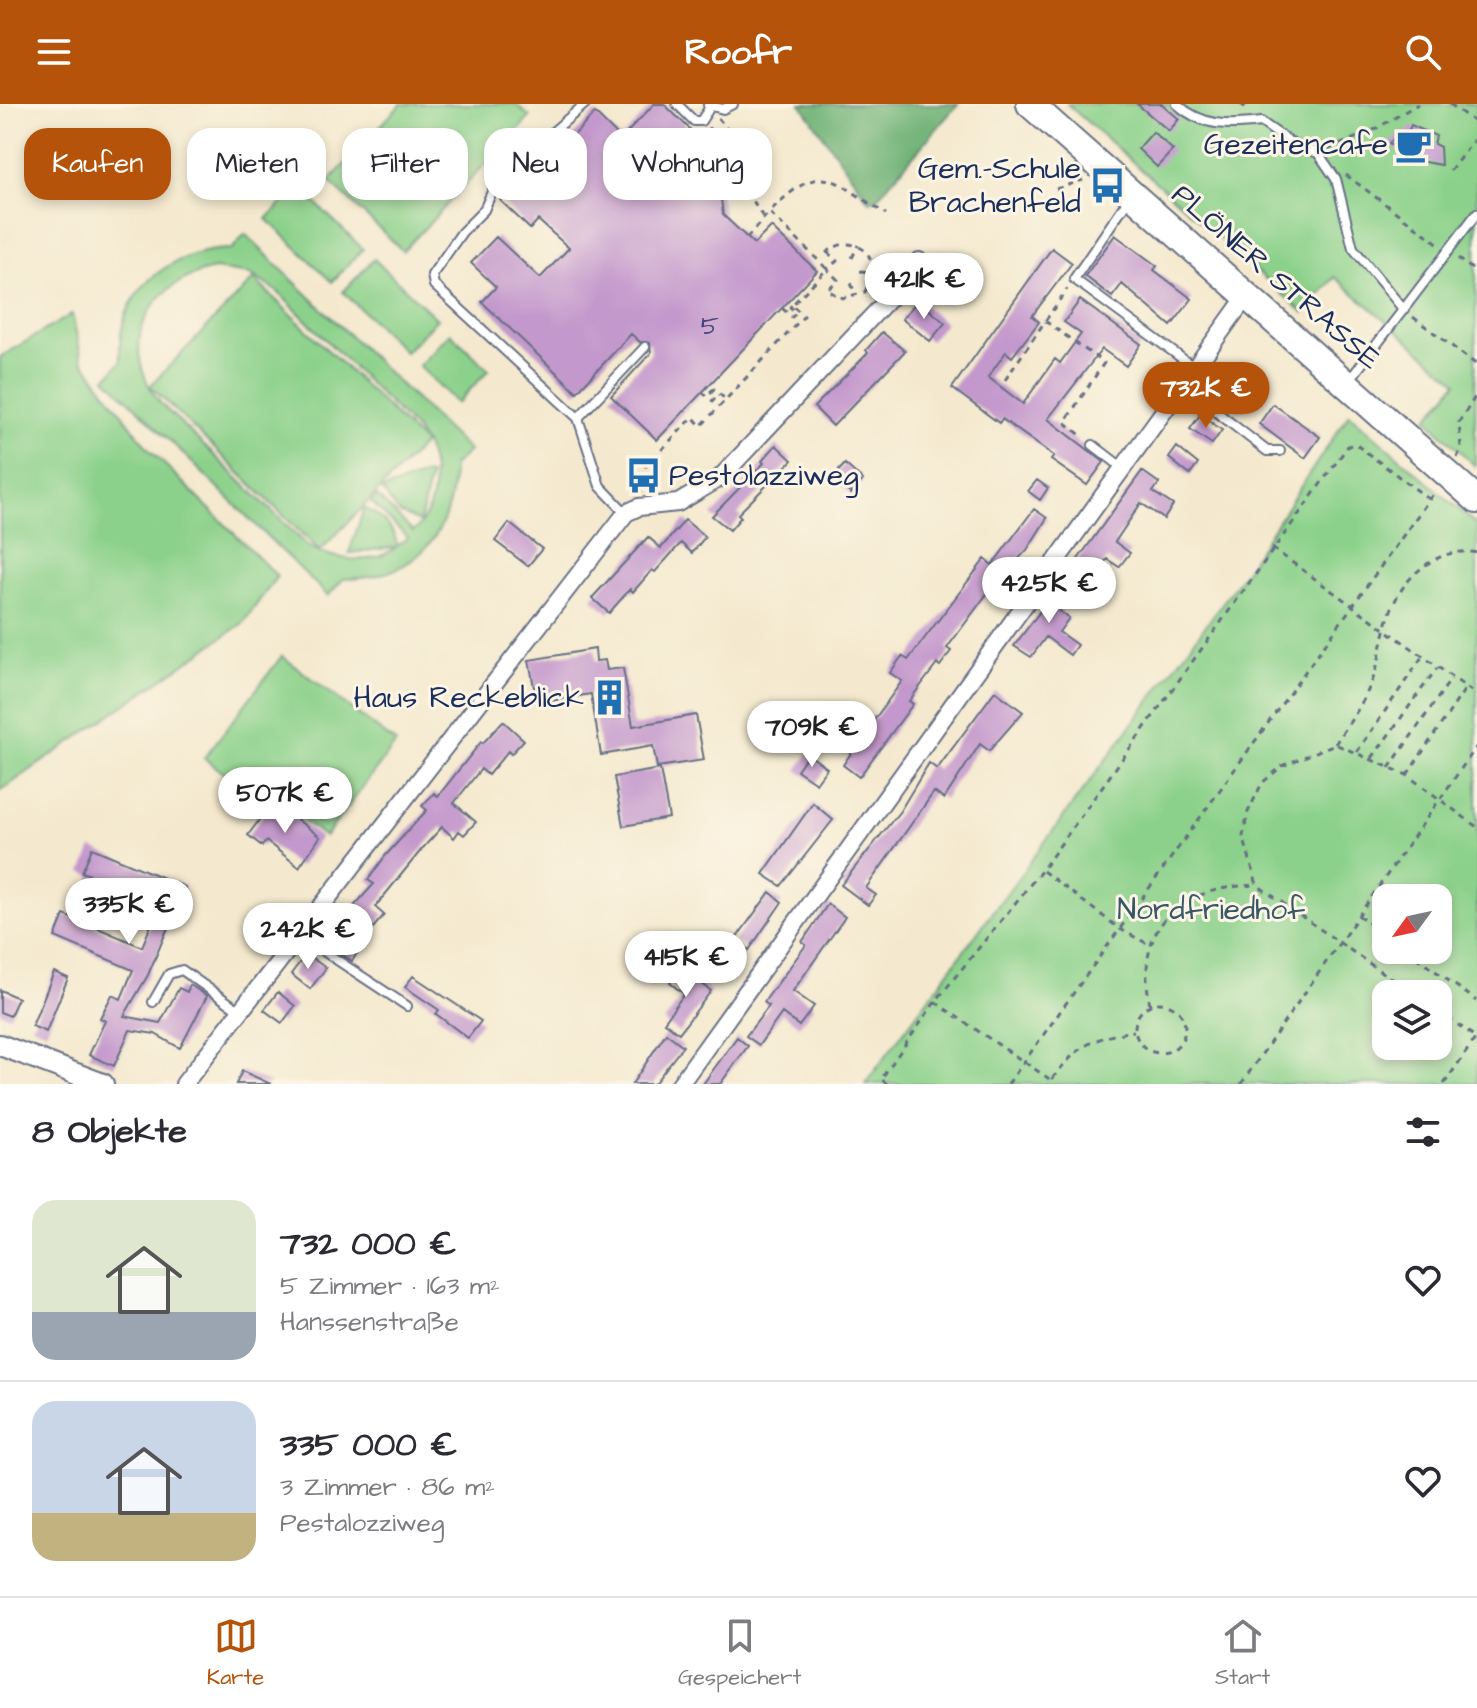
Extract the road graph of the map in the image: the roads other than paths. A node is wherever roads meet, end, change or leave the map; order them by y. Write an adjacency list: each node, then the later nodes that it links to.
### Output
1 (585, 104): 16 (lane)
2 (677, 104): 6 (lane)
3 (733, 104): 6 (lane)
4 (1030, 104): 7 (main road, PLÖNER STRASSE)
5 (1177, 104): 11 (lane)
6 (708, 106)
7 (1133, 193): 10 (main road, PLÖNER STRASSE); 13 (lane)
8 (1477, 213): 11 (lane)
9 (919, 261): 21 (street)
10 (1248, 294): 13 (street); 14 (main road, PLÖNER STRASSE)
11 (1404, 310): 14 (lane)
12 (645, 347): 16 (lane)
13 (1196, 368): 15 (street)
14 (1347, 382): 20 (main road, PLÖNER STRASSE)
15 (1182, 385): 18 (lane); 19 (street)
16 (578, 418): 21 (lane)
17 (1093, 445): 19 (lane)
18 (1280, 451)
19 (1123, 468): 29 (street)
20 (1477, 500)
21 (632, 510): 22 (street)
22 (299, 934): 24 (lane); 25 (street)
23 (153, 1002): 25 (lane)
24 (407, 1006)
25 (239, 1010): 28 (street)
26 (0, 1045): 27 (street)
27 (103, 1084)
28 (184, 1084)
29 (680, 1084)

